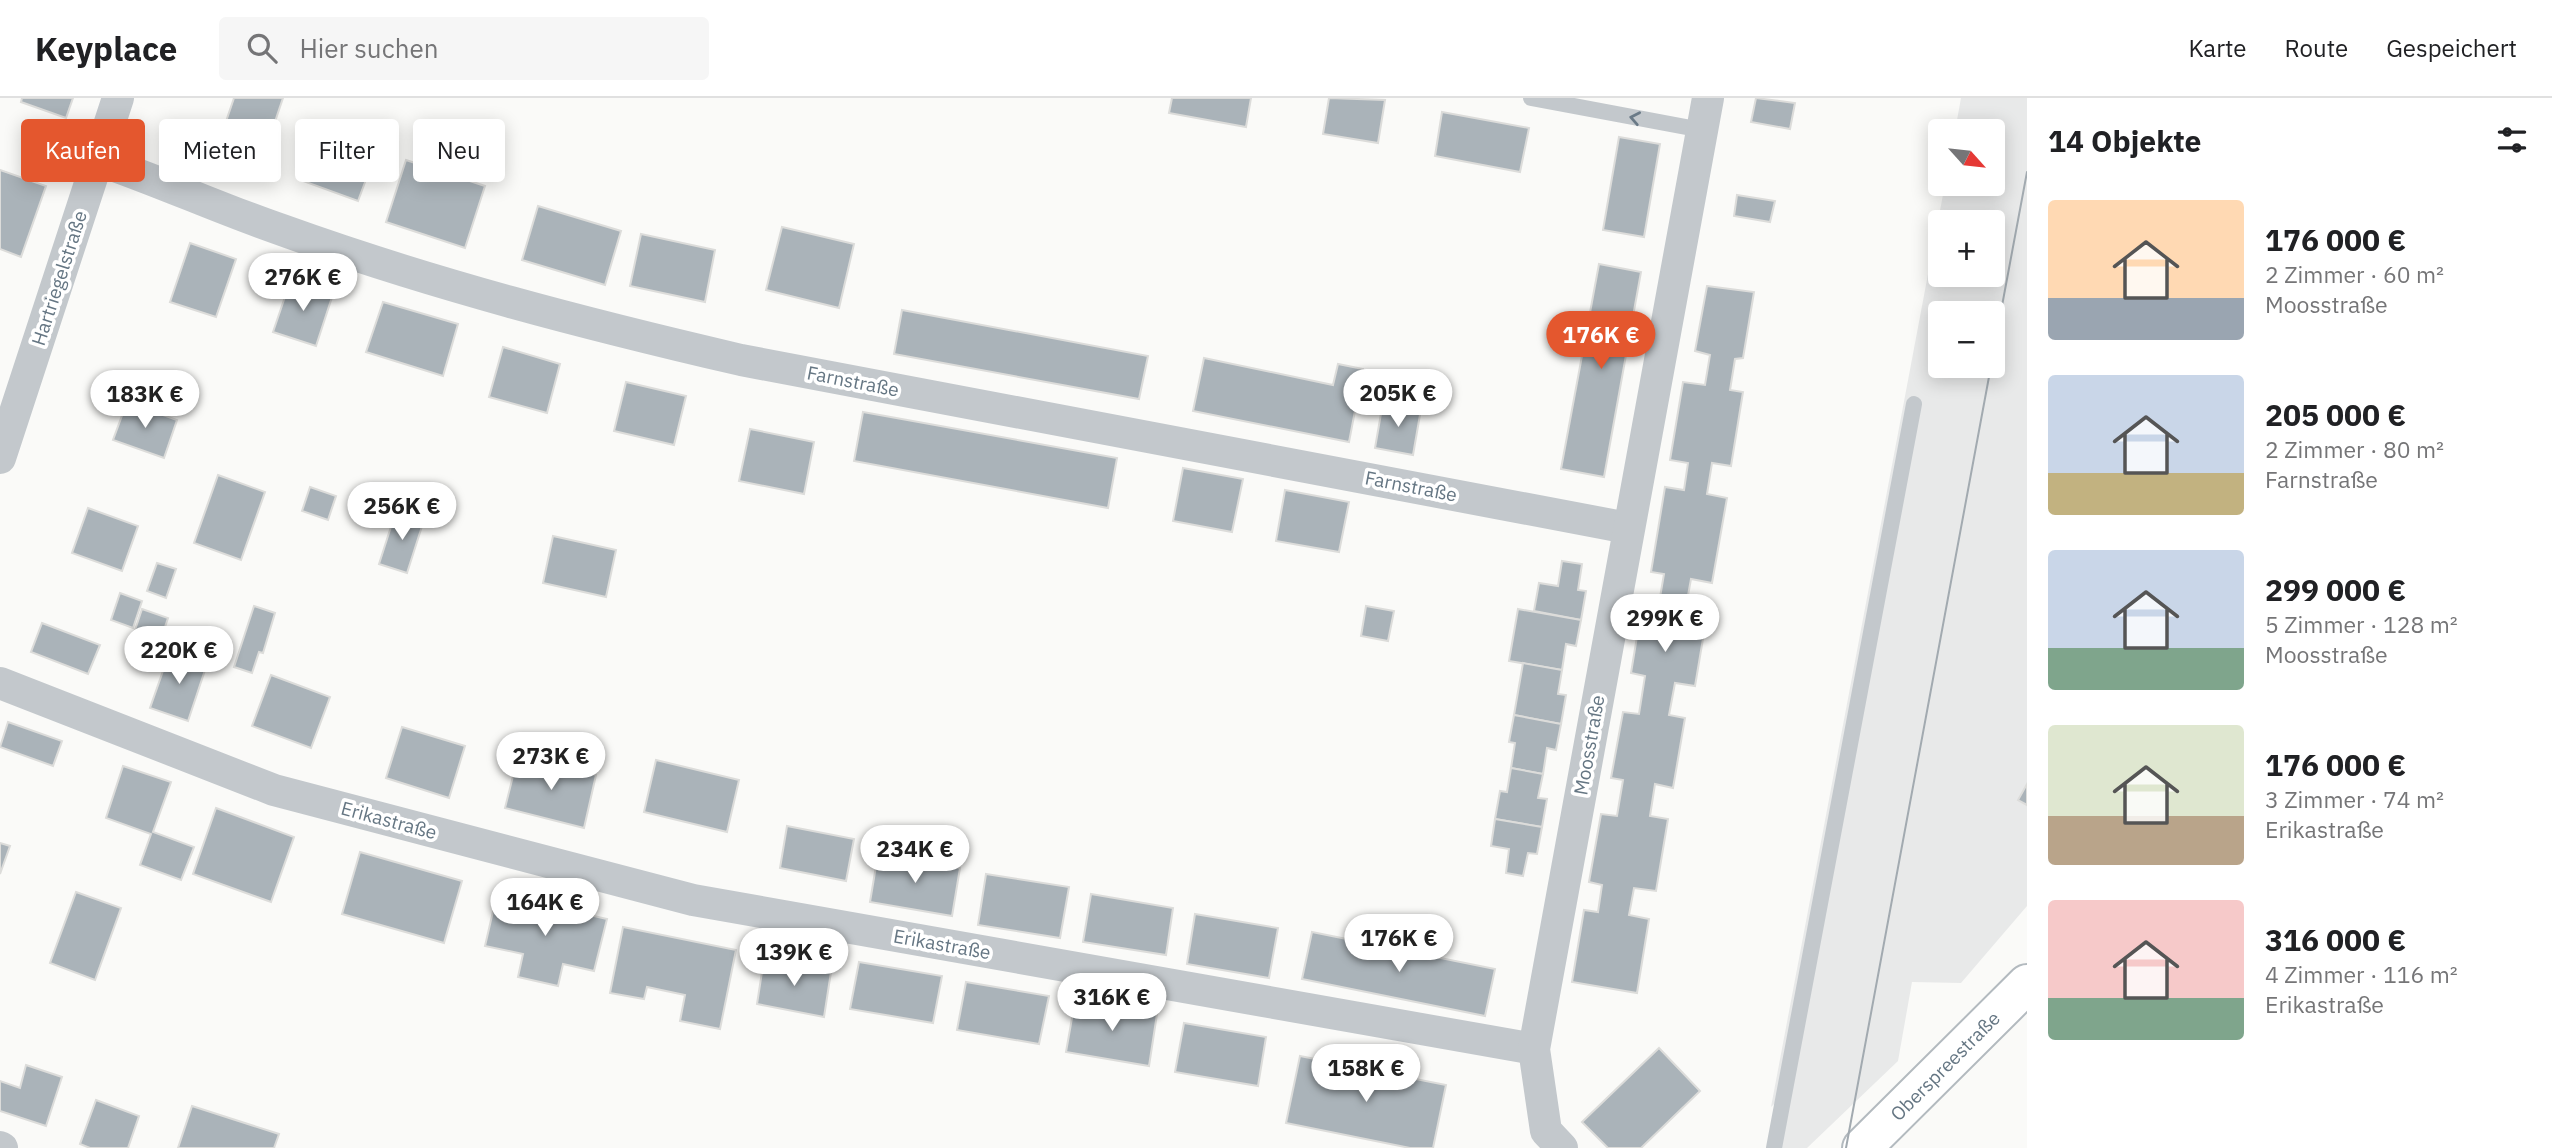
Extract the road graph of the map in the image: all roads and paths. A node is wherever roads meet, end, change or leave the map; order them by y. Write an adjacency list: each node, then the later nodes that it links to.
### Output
1 (118, 98): 4 (street, Hartriegelstraße)
2 (1531, 98): 5 (lane, one-way to 2)
3 (1708, 98): 5 (street, Moosstraße)
4 (111, 119)
5 (1702, 131): 10 (street, Moosstraße)
6 (145, 178): 10 (street, Farnstraße)
7 (91, 182): 9 (street, Hartriegelstraße)
8 (1914, 404): 15 (lane)
9 (0, 458)
10 (1628, 528): 13 (street, Moosstraße)
11 (0, 683): 13 (street, Erikastraße)
12 (2027, 984): 16 (main road, Oberspreestraße)
13 (1534, 1049): 14 (street, Moosstraße)
14 (1562, 1148)
15 (1774, 1148)
16 (1862, 1148)

